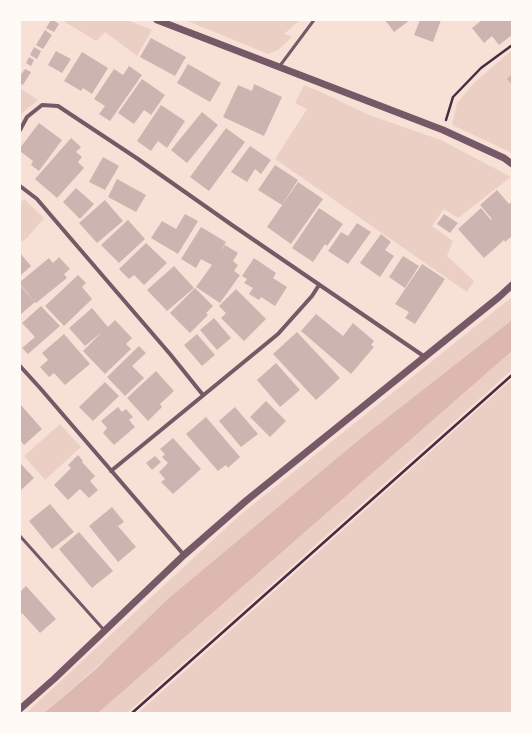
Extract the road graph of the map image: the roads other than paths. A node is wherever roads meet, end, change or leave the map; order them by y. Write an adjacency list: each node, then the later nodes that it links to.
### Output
1 (157, 20): 3 (street)
2 (314, 20): 3 (lane)
3 (279, 67): 5 (street)
4 (20, 130): 7 (street)
5 (512, 164)
6 (20, 186): 11 (street)
7 (319, 285): 9 (street); 11 (street)
8 (512, 285): 9 (street)
9 (425, 357): 14 (street)
10 (20, 366): 12 (street)
11 (203, 395): 12 (street)
12 (111, 470): 14 (street)
13 (20, 536): 15 (lane)
14 (184, 555): 15 (street)
15 (104, 631): 16 (street)
16 (20, 709)

